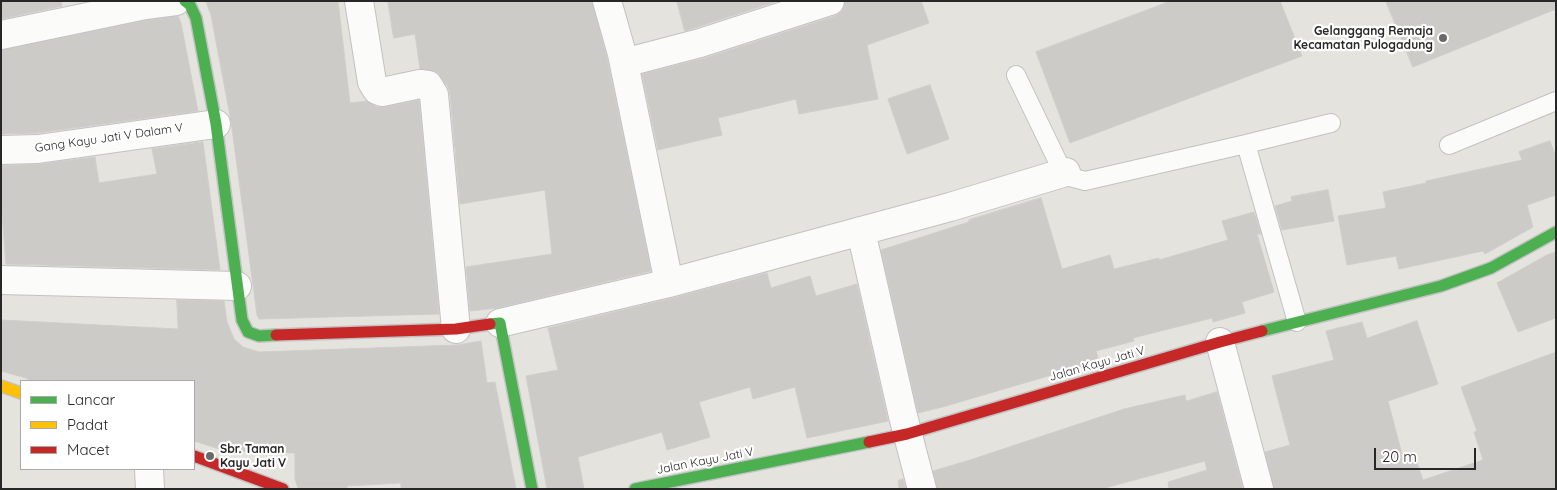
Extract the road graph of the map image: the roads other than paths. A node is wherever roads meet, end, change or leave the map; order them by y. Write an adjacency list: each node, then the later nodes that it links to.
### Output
1 (176, 1): 6 (street)
2 (185, 1): 11 (street)
3 (359, 1): 23 (street)
4 (607, 1): 7 (street)
5 (830, 1): 7 (street)
6 (1, 35)
7 (624, 63): 19 (street)
8 (1016, 75): 15 (lane)
9 (1556, 101): 13 (lane)
10 (1332, 123): 12 (lane)
11 (216, 124): 14 (street, Gang Kayu Jati V Dalam V); 20 (street)
12 (1246, 144): 15 (lane); 21 (lane)
13 (1449, 145)
14 (1, 150)
15 (1066, 172): 16 (street)
16 (861, 231): 19 (street); 27 (street)
17 (1556, 232): 21 (street, Jalan Kayu Jati V)
18 (1, 280): 20 (street)
19 (669, 283): 22 (street)
20 (237, 286): 23 (street)
21 (1297, 322): 24 (street, Jalan Kayu Jati V)
22 (500, 323): 23 (street); 33 (street)
23 (456, 329)
24 (1220, 342): 27 (street, Jalan Kayu Jati V); 36 (street)
25 (1, 386): 26 (street)
26 (20, 393)
27 (907, 434): 34 (street, Jalan Kayu Jati V); 35 (street)
28 (195, 456): 30 (street)
29 (149, 470): 31 (street)
30 (250, 483): 32 (street)
31 (150, 489)
32 (283, 489)
33 (532, 489)
34 (635, 489)
35 (922, 489)
36 (1260, 489)

